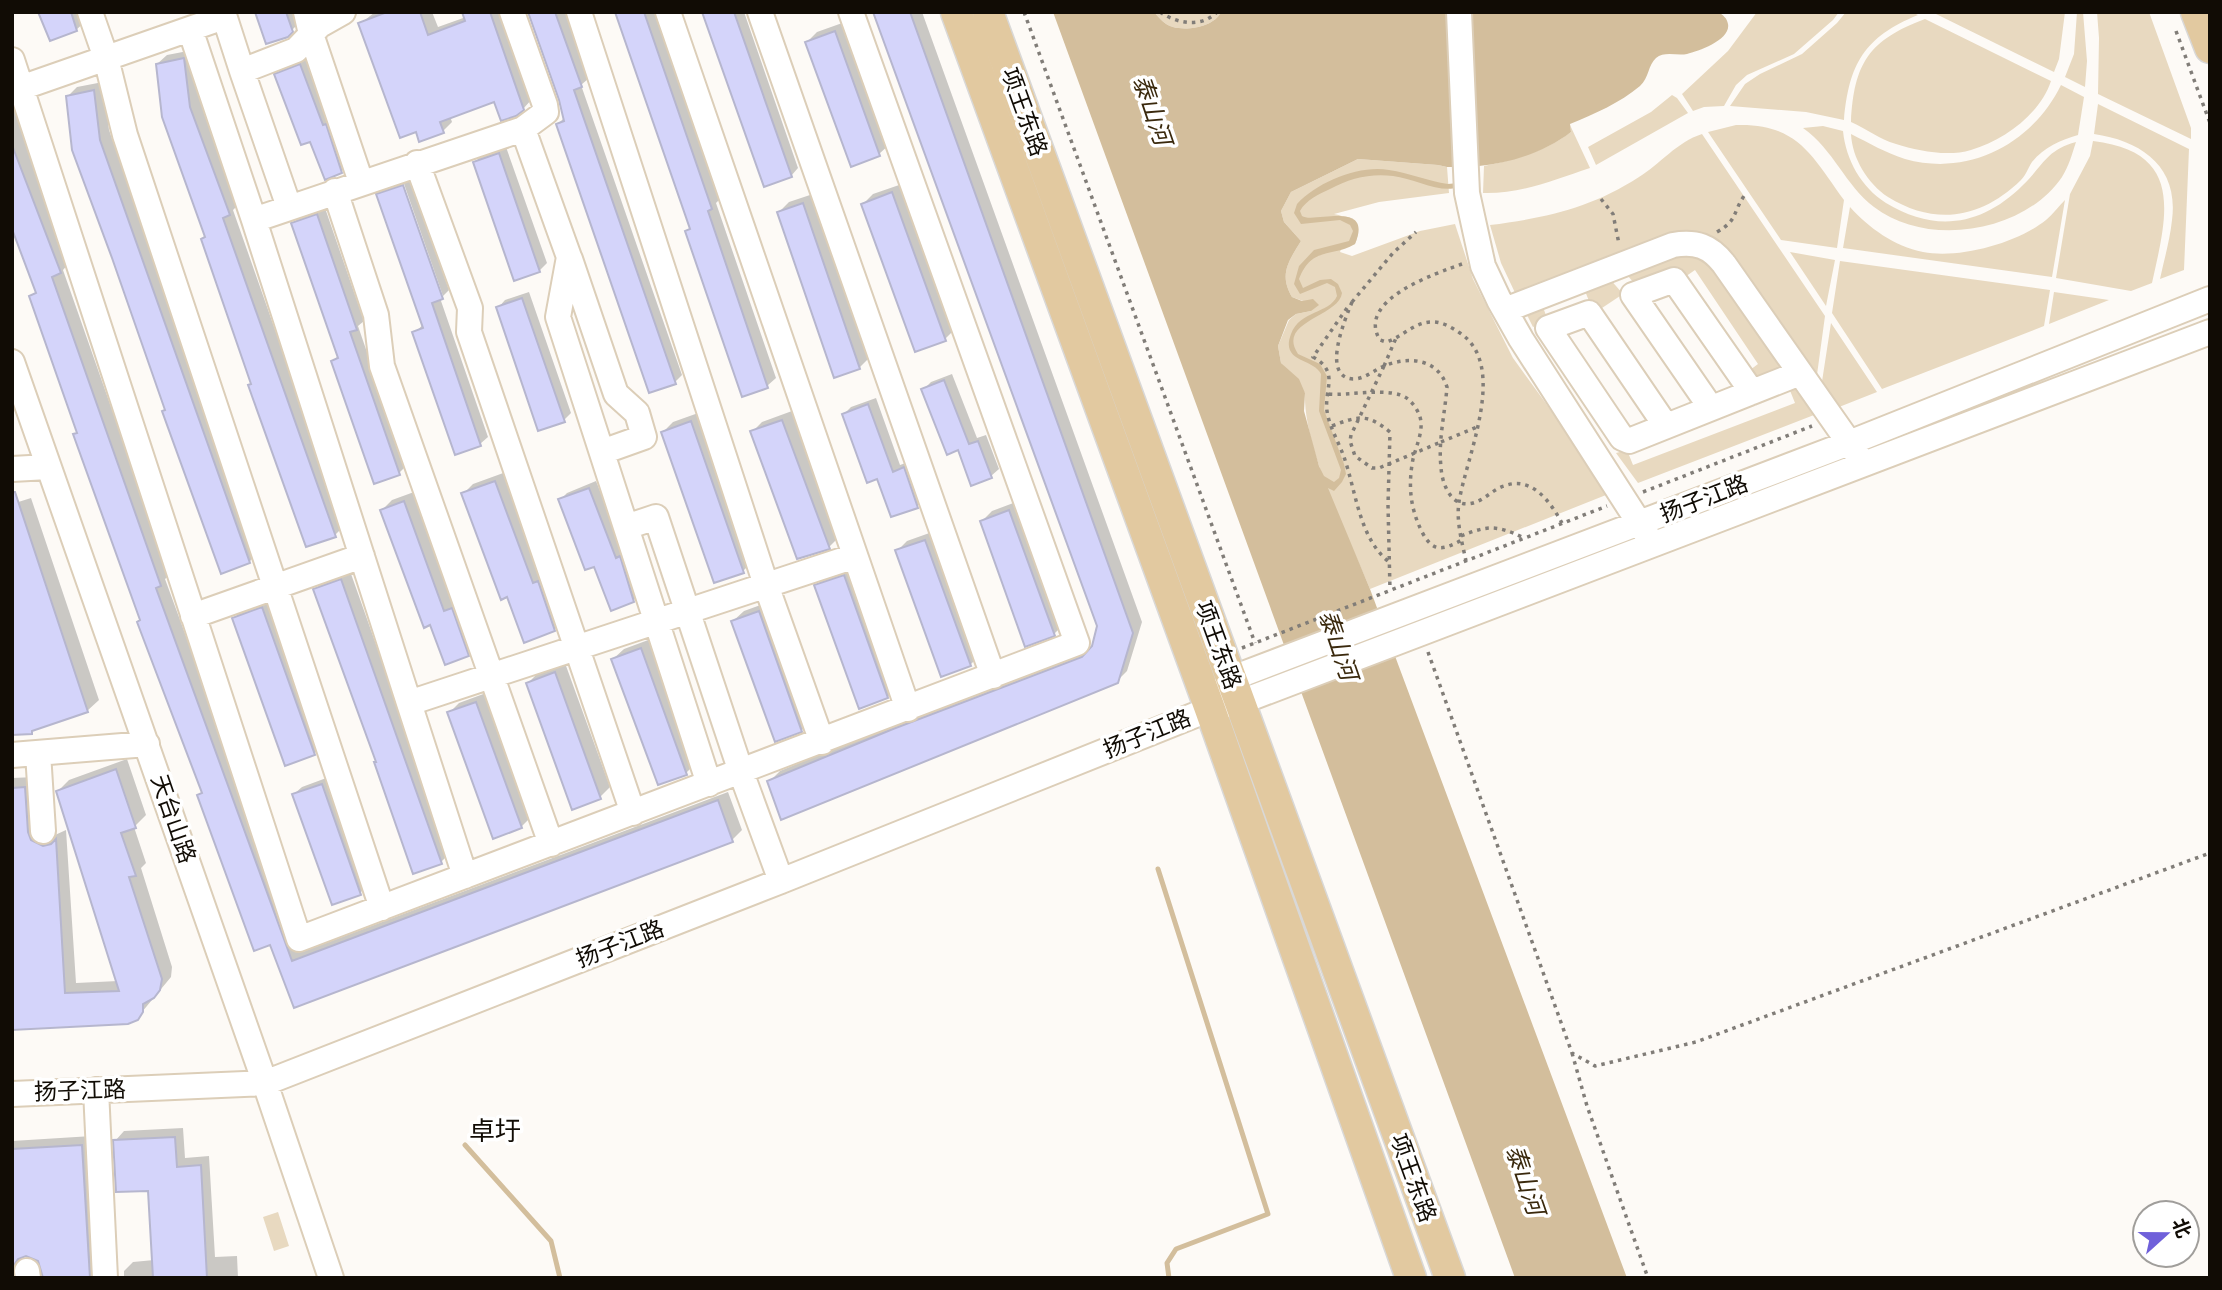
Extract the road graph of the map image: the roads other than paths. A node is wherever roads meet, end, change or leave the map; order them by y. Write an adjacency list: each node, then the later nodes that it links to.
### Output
1 (90, 12): 16 (street)
2 (343, 12): 14 (street)
3 (512, 12): 20 (street)
4 (579, 12): 47 (street)
5 (668, 12): 46 (street)
6 (760, 12): 55 (street)
7 (851, 12): 55 (street)
8 (956, 12): 59 (main road, 项王东路)
9 (988, 12): 56 (main road, 项王东路)
10 (1459, 12): 30 (street)
11 (224, 14): 13 (street); 18 (street)
12 (2185, 18): 15 (main road)
13 (191, 23): 16 (street); 25 (street)
14 (309, 23): 18 (street); 22 (street)
15 (2210, 48)
16 (106, 58): 19 (street); 48 (street)
17 (12, 60): 19 (street)
18 (242, 71): 24 (street)
19 (17, 90): 50 (street)
20 (523, 129): 21 (street); 26 (street)
21 (417, 163): 22 (street); 52 (street)
22 (361, 182): 23 (street)
23 (335, 191): 24 (street); 54 (street)
24 (289, 207): 25 (street)
25 (254, 220): 45 (street)
26 (569, 257): 38 (street); 38 (street)
27 (1620, 265): 28 (street); 30 (street); 33 (street)
28 (1633, 295): 34 (street); 35 (street)
29 (2210, 299): 37 (street, 扬子江路)
30 (1504, 310): 42 (street)
31 (2210, 332): 39 (street, 扬子江路)
32 (12, 362): 40 (street, 天台山路)
33 (1800, 373): 34 (street); 37 (street)
34 (1752, 392): 35 (street)
35 (1711, 408): 36 (street)
36 (1667, 426): 36 (street)
37 (1849, 443): 39 (street); 42 (street, 扬子江路)
38 (602, 452): 43 (street)
39 (1864, 464): 44 (street, 扬子江路)
40 (48, 467): 41 (street); 61 (street, 天台山路)
41 (12, 469)
42 (1640, 523): 44 (street); 53 (street, 扬子江路)
43 (626, 527): 49 (street); 51 (street)
44 (1653, 544): 53 (street, 扬子江路)
45 (362, 556): 48 (street); 57 (street)
46 (855, 556): 47 (street); 58 (street)
47 (766, 585): 49 (street); 60 (street)
48 (275, 587): 50 (street); 71 (street)
49 (688, 611): 51 (street); 64 (street)
50 (193, 616): 71 (street)
51 (656, 621): 52 (street); 65 (street)
52 (577, 647): 54 (street); 66 (street)
53 (1286, 671): 56 (street, 扬子江路)
54 (493, 675): 57 (street); 68 (street)
55 (993, 676): 58 (street)
56 (1234, 691): 59 (street, 扬子江路); 78 (main road, 项王东路)
57 (409, 703): 69 (street)
58 (908, 709): 60 (street)
59 (1210, 709): 70 (street, 扬子江路); 77 (main road, 项王东路)
60 (822, 742): 64 (street)
61 (146, 744): 62 (street); 72 (street, 天台山路)
62 (38, 752): 63 (street); 67 (street)
63 (12, 755)
64 (741, 772): 65 (street); 70 (street)
65 (709, 784): 66 (street)
66 (633, 813): 68 (street)
67 (43, 831)
68 (551, 844): 69 (street)
69 (465, 876): 71 (street)
70 (781, 881): 72 (street, 扬子江路)
71 (382, 908)
72 (265, 1083): 73 (street, 扬子江路); 76 (street, 天台山路)
73 (96, 1090): 74 (street, 扬子江路); 75 (street)
74 (12, 1094)
75 (105, 1278)
76 (331, 1278)
77 (1411, 1278)
78 (1450, 1278)

